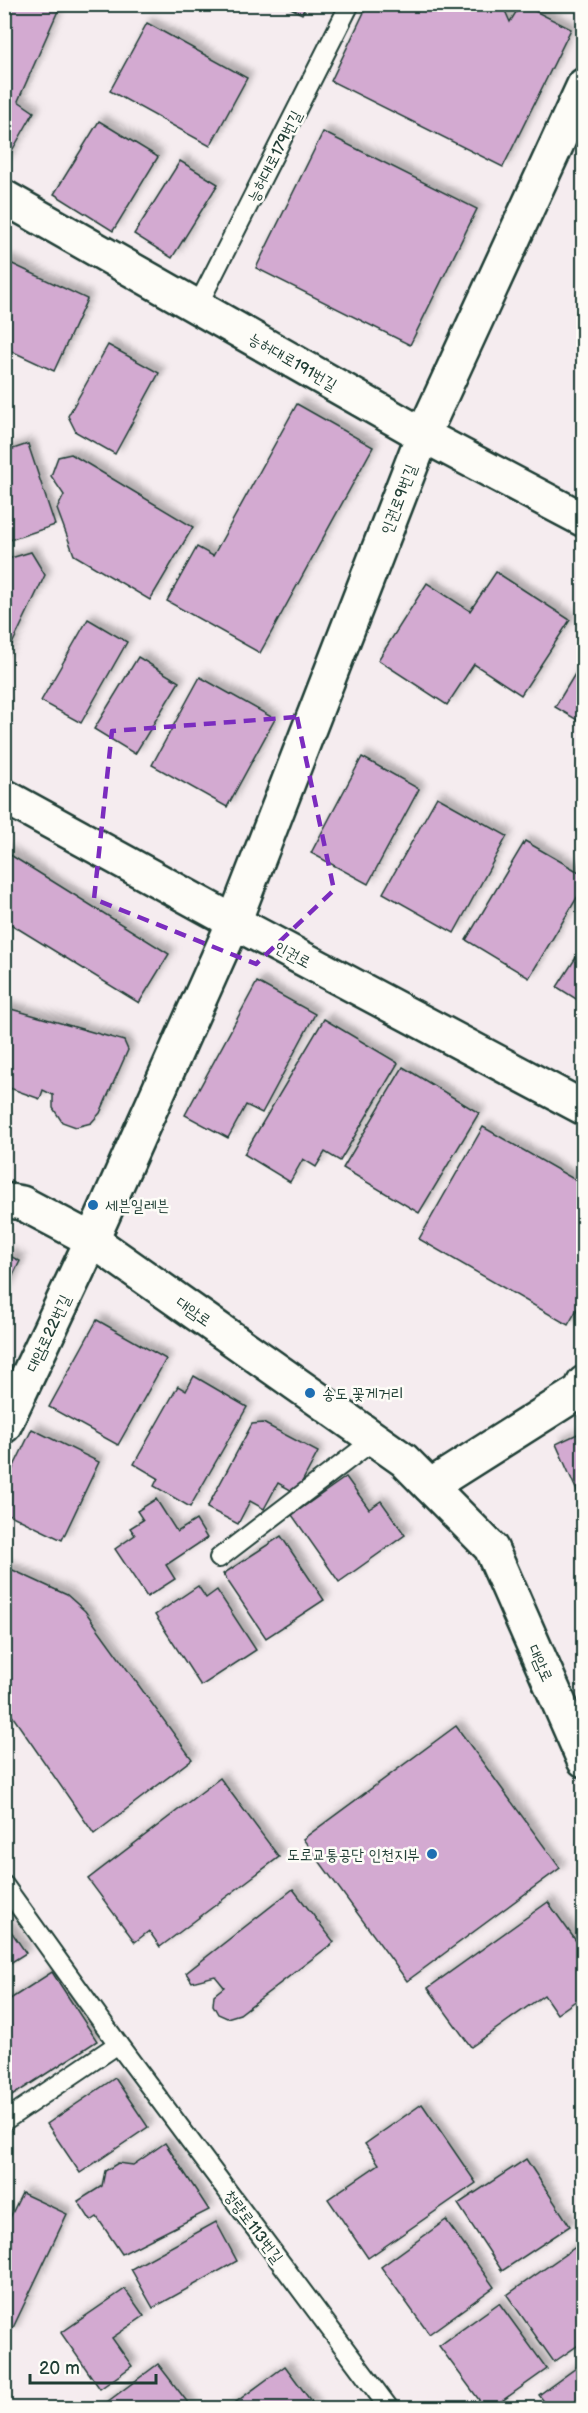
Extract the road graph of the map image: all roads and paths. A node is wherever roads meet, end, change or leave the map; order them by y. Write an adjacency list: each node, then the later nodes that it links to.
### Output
1 (350, 4): 4 (lane, 능허대로179번길)
2 (584, 85): 5 (street, 인권로9번길)
3 (4, 197): 4 (street, 능허대로191번길)
4 (197, 307): 5 (street, 능허대로191번길)
5 (423, 435): 6 (street, 능허대로191번길); 8 (street, 인권로9번길)
6 (584, 520)
7 (4, 796): 8 (street, 인권로)
8 (234, 922): 9 (street, 인권로); 11 (street, 인권로9번길)
9 (584, 1108)
10 (4, 1200): 11 (street, 대암로)
11 (92, 1240): 13 (street, 대암로22번길); 14 (street, 대암로)
12 (584, 1383): 15 (street)
13 (4, 1426)
14 (375, 1439): 15 (street, 대암로); 16 (lane)
15 (430, 1486): 17 (street, 대암로)
16 (219, 1558)
17 (584, 1760)
18 (4, 1885): 19 (lane, 청량로113번길)
19 (118, 2044): 20 (lane); 21 (lane, 청량로113번길)
20 (4, 2121)
21 (389, 2409)

